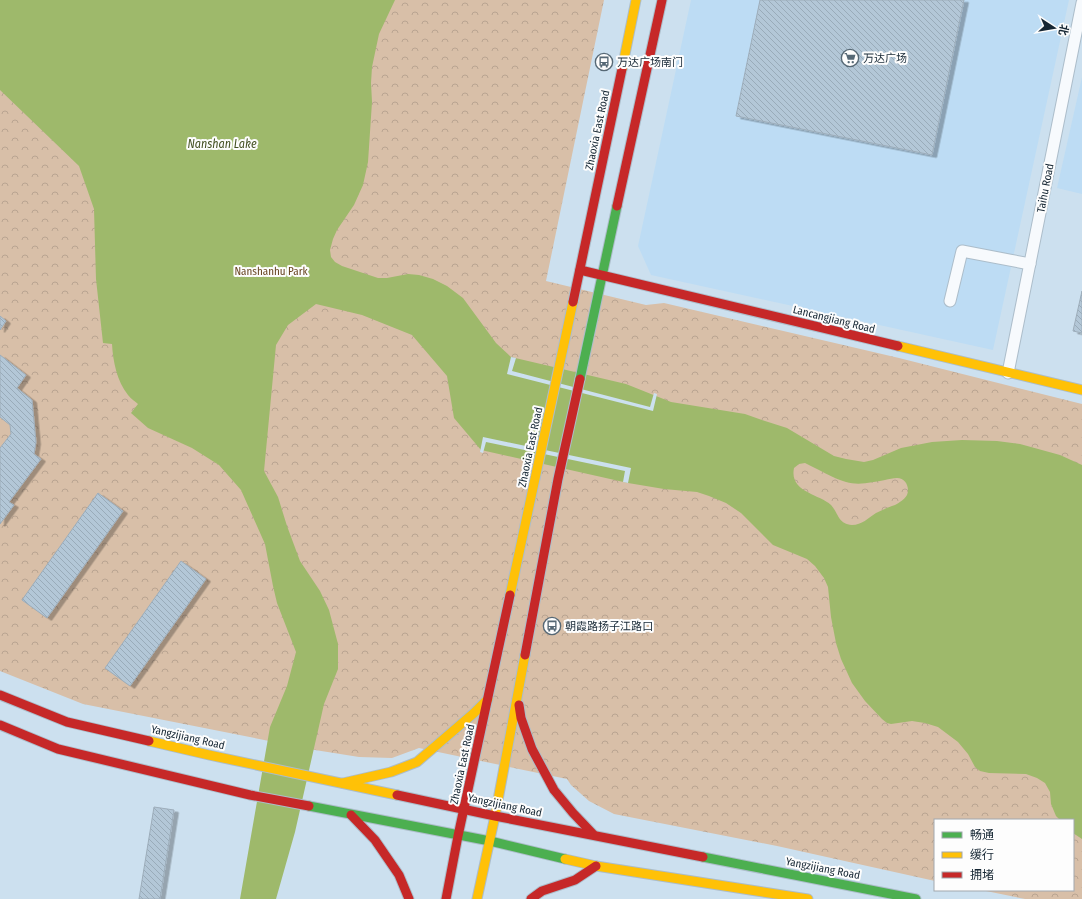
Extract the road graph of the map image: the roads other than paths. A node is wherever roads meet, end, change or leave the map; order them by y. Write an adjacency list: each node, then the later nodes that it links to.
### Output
1 (636, 0): 5 (main road, Zhaoxia East Road)
2 (662, 0): 6 (main road)
3 (1082, 3): 4 (street, Taihu Road)
4 (1030, 264): 7 (street); 8 (street, Taihu Road)
5 (580, 270): 6 (main road, Lancangjiang Road); 12 (main road, Zhaoxia East Road)
6 (602, 274): 8 (main road, Lancangjiang Road); 11 (main road)
7 (950, 301)
8 (1008, 373): 9 (main road, Lancangjiang Road)
9 (1082, 390)
10 (0, 695): 14 (main road, Yangzijiang Road)
11 (517, 698): 17 (main road); 18 (main road)
12 (488, 699): 14 (main road); 15 (main road, Zhaoxia East Road)
13 (0, 725): 16 (main road)
14 (343, 783): 15 (main road, Yangzijiang Road)
15 (464, 809): 17 (main road, Yangzijiang Road); 19 (main road, Zhaoxia East Road)
16 (351, 815): 19 (main road); 22 (main road)
17 (495, 816): 18 (main road, Yangzijiang Road); 20 (main road)
18 (593, 834): 27 (main road, Yangzijiang Road)
19 (458, 836): 20 (main road); 23 (main road, Zhaoxia East Road)
20 (490, 841): 21 (main road); 24 (main road)
21 (596, 866): 25 (main road); 26 (main road)
22 (409, 899)
23 (446, 899)
24 (477, 899)
25 (530, 899)
26 (808, 899)
27 (916, 899)

